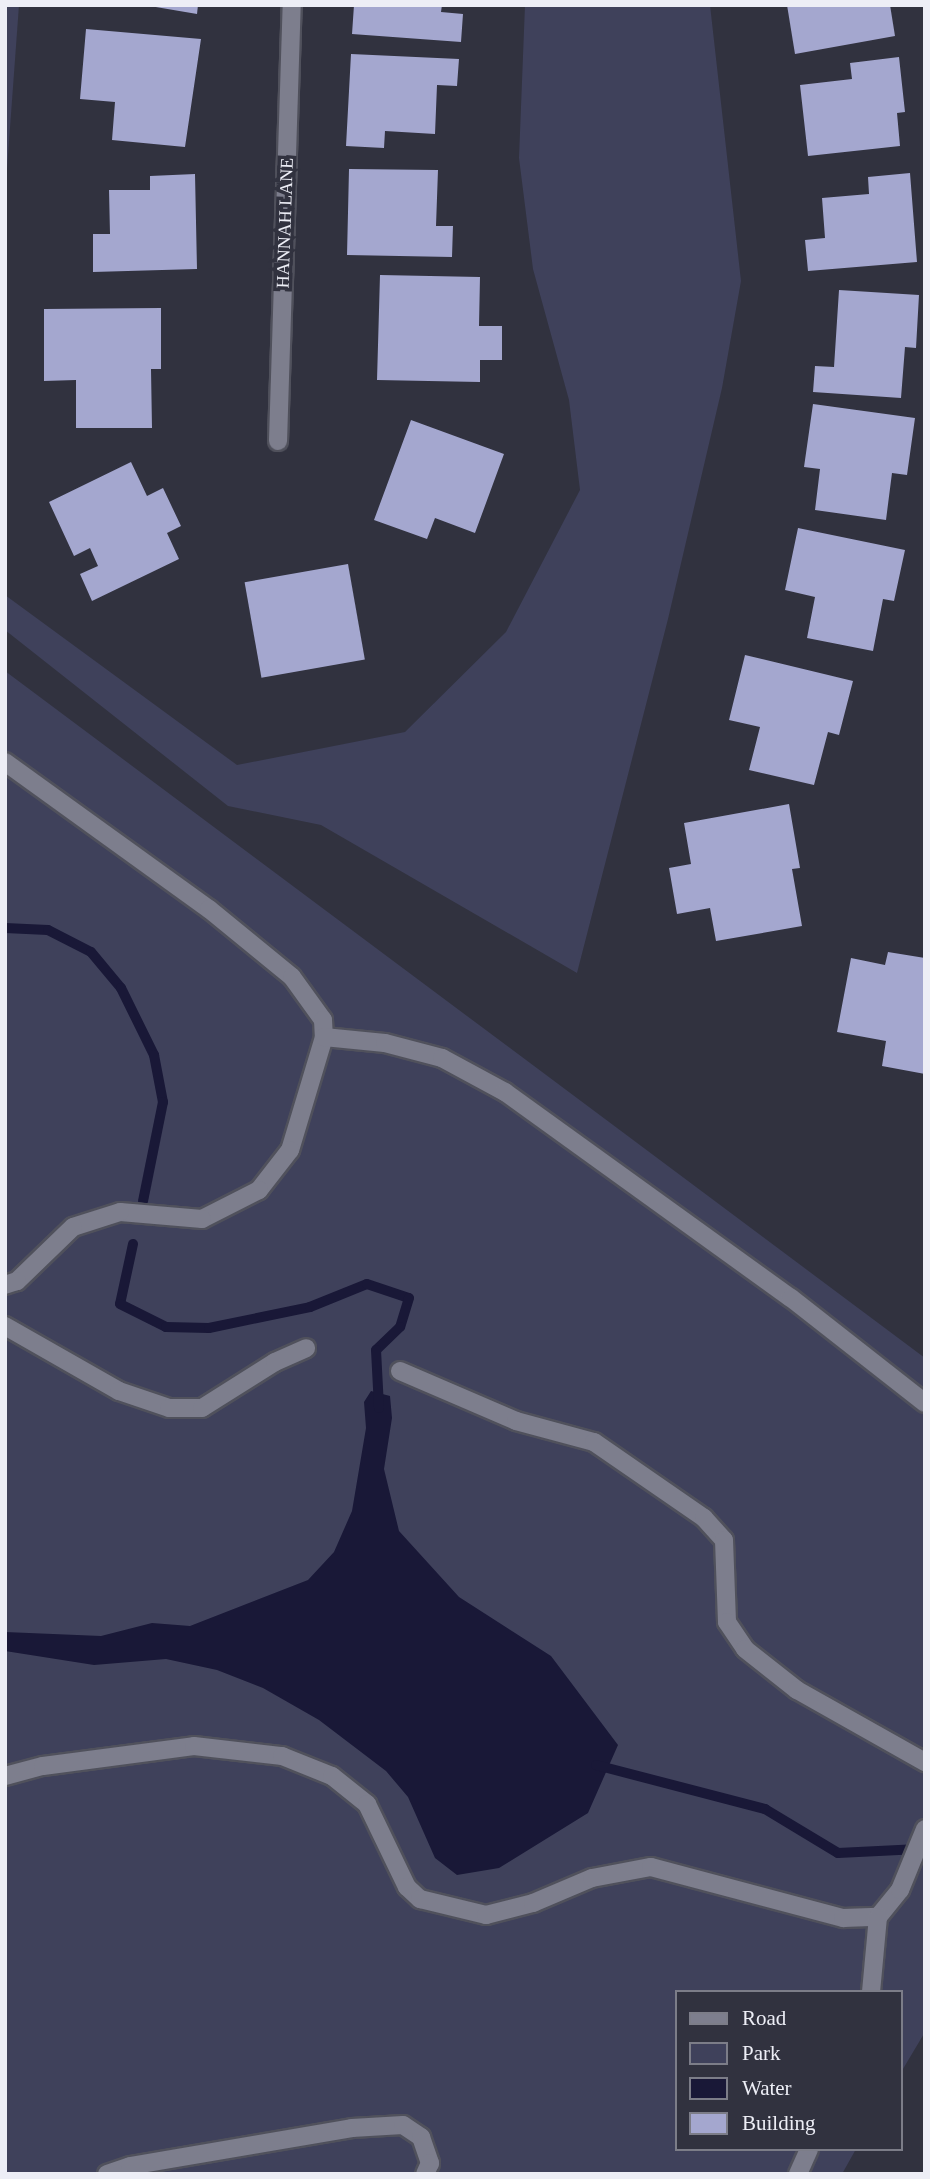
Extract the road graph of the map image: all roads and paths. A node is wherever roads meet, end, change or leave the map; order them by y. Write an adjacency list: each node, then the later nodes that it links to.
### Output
1 (292, 5): 2 (street, HANNAH LANE)
2 (278, 441)
3 (5, 762): 4 (street)
4 (324, 1037): 5 (street); 9 (street)
5 (5, 1285)
6 (5, 1326): 7 (street)
7 (306, 1348)
8 (400, 1371): 10 (street)
9 (925, 1403)
10 (925, 1762)
11 (5, 1776): 13 (street)
12 (925, 1829): 13 (street)
13 (878, 1917): 14 (street)
14 (871, 1990)
15 (809, 2151): 18 (street)
16 (107, 2174): 17 (street)
17 (425, 2174)
18 (798, 2174)

